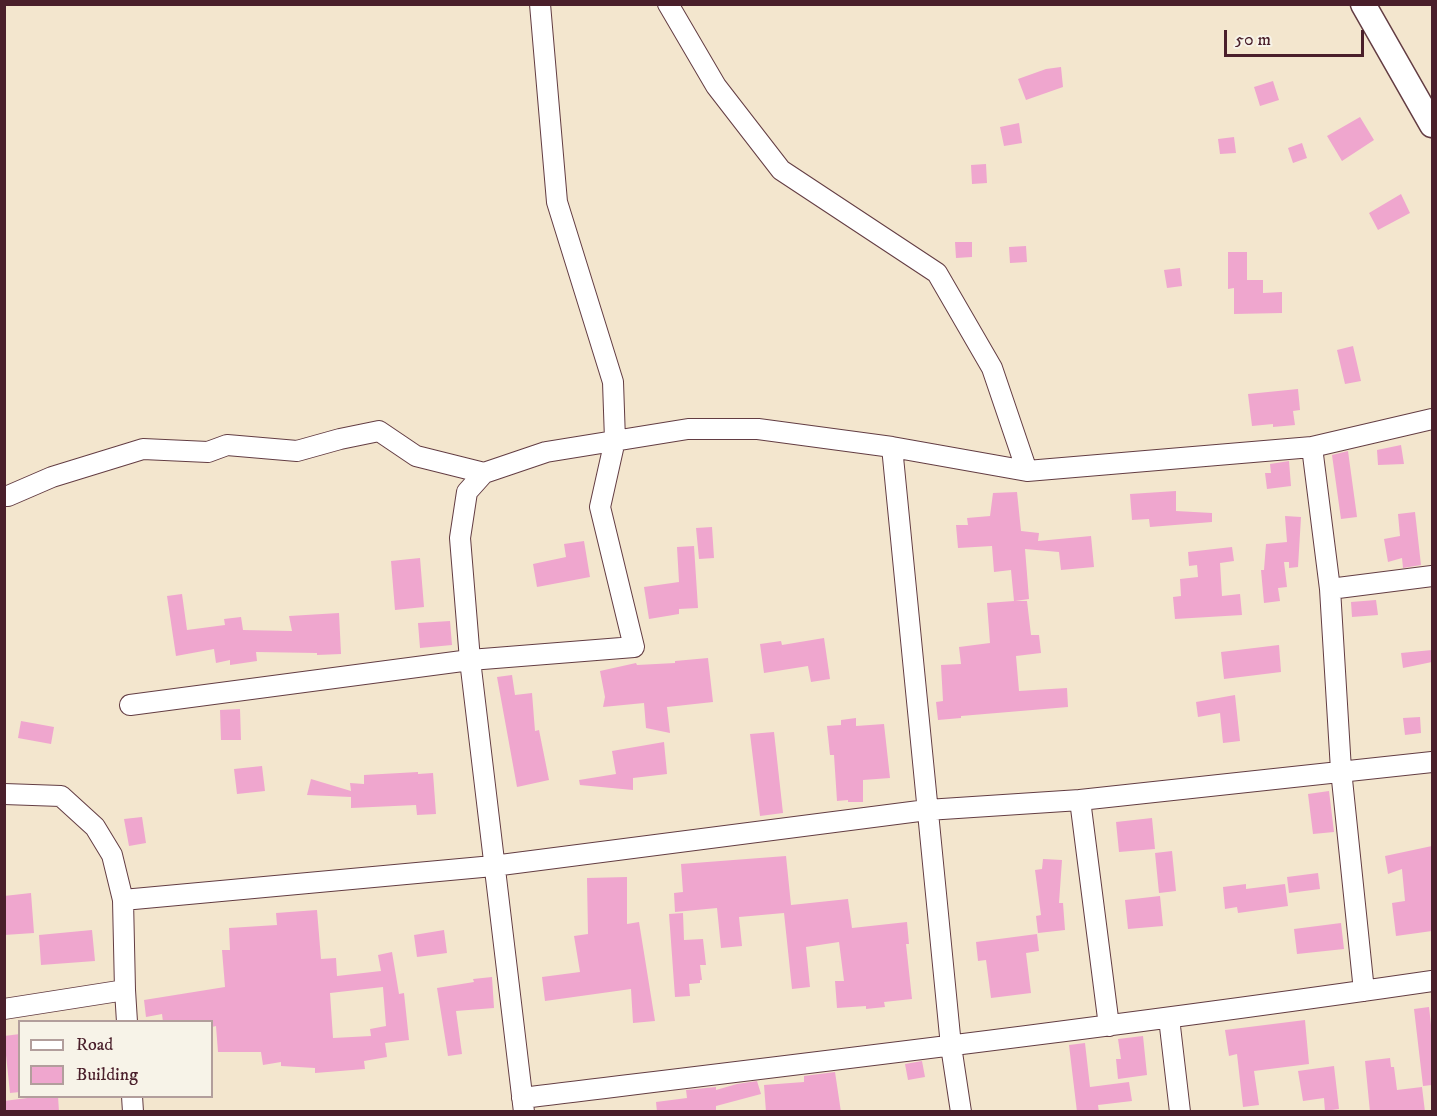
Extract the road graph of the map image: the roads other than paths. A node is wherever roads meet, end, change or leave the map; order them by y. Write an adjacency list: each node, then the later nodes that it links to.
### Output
1 (540, 4): 6 (street)
2 (668, 4): 9 (street)
3 (1363, 4): 4 (street)
4 (1432, 126)
5 (1432, 419): 8 (street)
6 (615, 440): 7 (street); 10 (street); 14 (street)
7 (892, 447): 9 (street); 20 (street)
8 (1312, 447): 9 (street); 13 (street)
9 (1027, 471)
10 (484, 473): 11 (street); 14 (street)
11 (4, 496)
12 (1432, 576): 13 (street)
13 (1329, 589): 17 (street)
14 (470, 660): 15 (street); 21 (street)
15 (130, 705)
16 (1432, 762): 17 (street)
17 (1341, 770): 19 (street); 25 (street)
18 (4, 794): 22 (street)
19 (1080, 800): 20 (street); 29 (street)
20 (927, 810): 21 (street); 30 (street)
21 (493, 866): 22 (street); 31 (street)
22 (123, 900): 24 (street)
23 (1432, 981): 25 (street)
24 (125, 990): 26 (street); 28 (street)
25 (1364, 991): 27 (street)
26 (4, 1009)
27 (1169, 1018): 29 (street); 33 (street)
28 (127, 1020)
29 (1109, 1026): 30 (street)
30 (951, 1046): 31 (street); 32 (street)
31 (523, 1105)
32 (960, 1112)
33 (1180, 1112)

